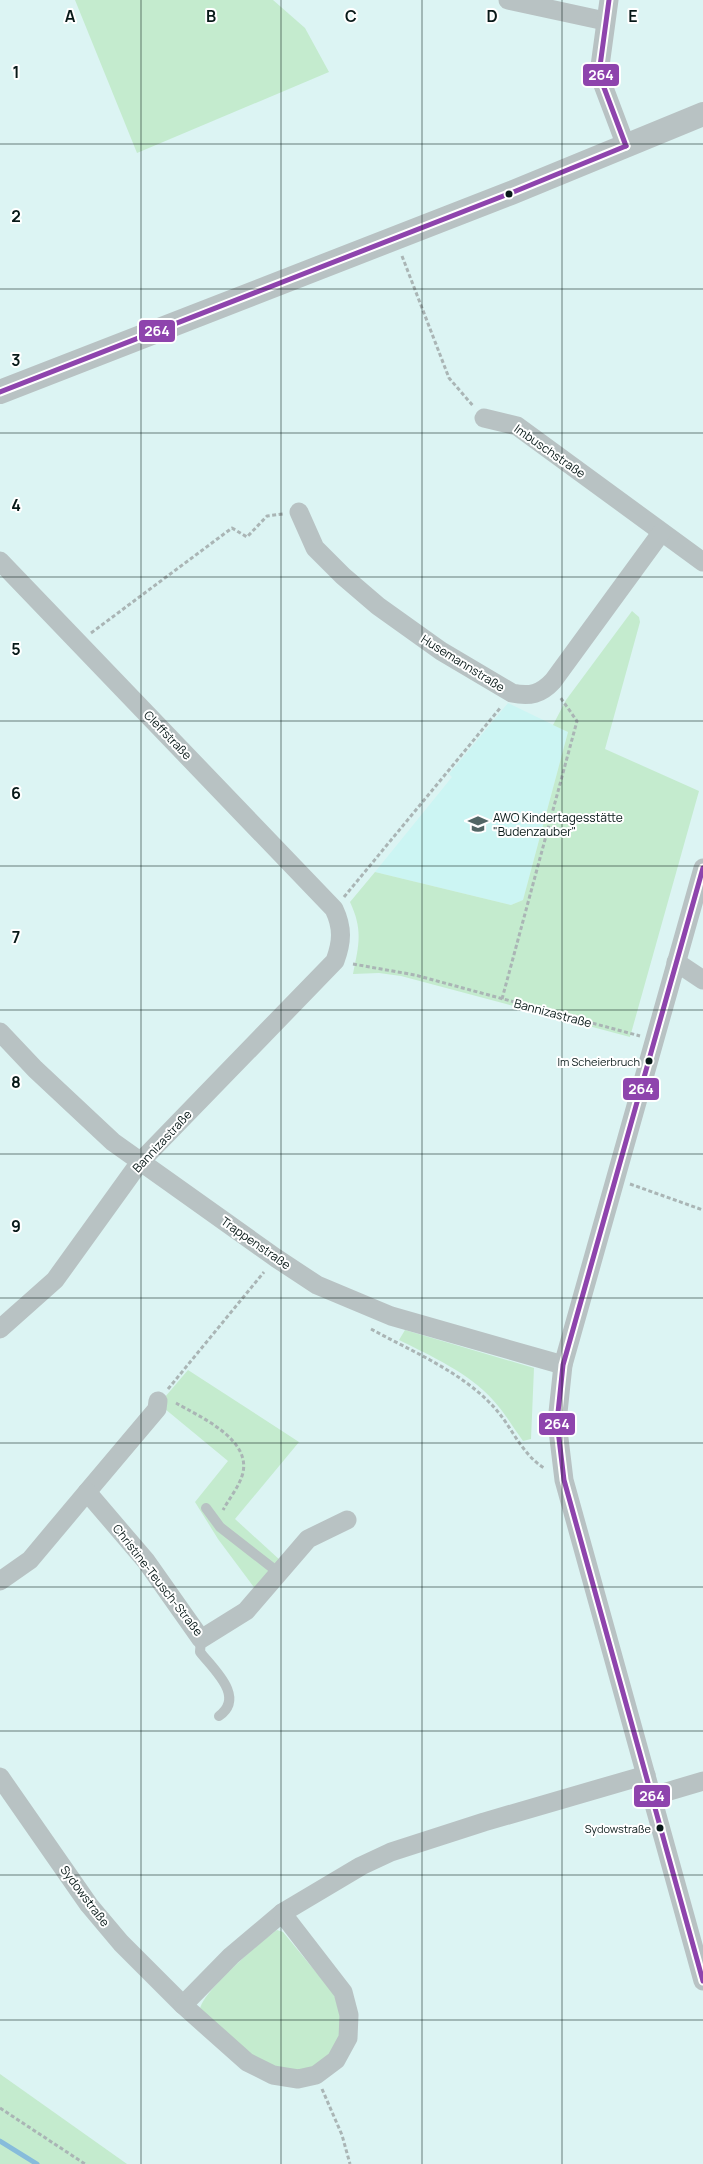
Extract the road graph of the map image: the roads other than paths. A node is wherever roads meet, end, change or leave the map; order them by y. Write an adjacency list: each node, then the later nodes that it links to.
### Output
1 (508, 0): 3 (street)
2 (609, 0): 3 (street)
3 (606, 21): 5 (street)
4 (703, 114): 5 (street)
5 (626, 146): 6 (street)
6 (0, 392)
7 (484, 418): 9 (street, Imbuschstraße)
8 (299, 512): 9 (street, Husemannstraße)
9 (662, 532): 11 (street, Imbuschstraße)
10 (0, 561): 13 (street, Cleffstraße)
11 (703, 562)
12 (703, 868): 14 (street)
13 (334, 909): 17 (street, Bannizastraße)
14 (676, 962): 15 (street); 19 (street)
15 (703, 980)
16 (0, 1032): 17 (street, Trappenstraße)
17 (140, 1162): 18 (street, Bannizastraße); 19 (street, Trappenstraße)
18 (0, 1329)
19 (563, 1365): 28 (street)
20 (161, 1398): 21 (street)
21 (87, 1492): 25 (street); 26 (street, Christine-Teusch-Straße)
22 (206, 1508): 24 (lane)
23 (347, 1520): 24 (street, Christine-Teusch-Straße)
24 (279, 1573): 26 (street, Christine-Teusch-Straße)
25 (0, 1581)
26 (201, 1639): 27 (lane)
27 (219, 1716)
28 (646, 1775): 31 (street); 32 (street)
29 (0, 1777): 34 (street, Sydowstraße)
30 (703, 1781): 31 (street)
31 (653, 1796): 33 (street)
32 (282, 1914): 34 (street); 34 (street, Sydowstraße)
33 (703, 1981)
34 (183, 2005)

